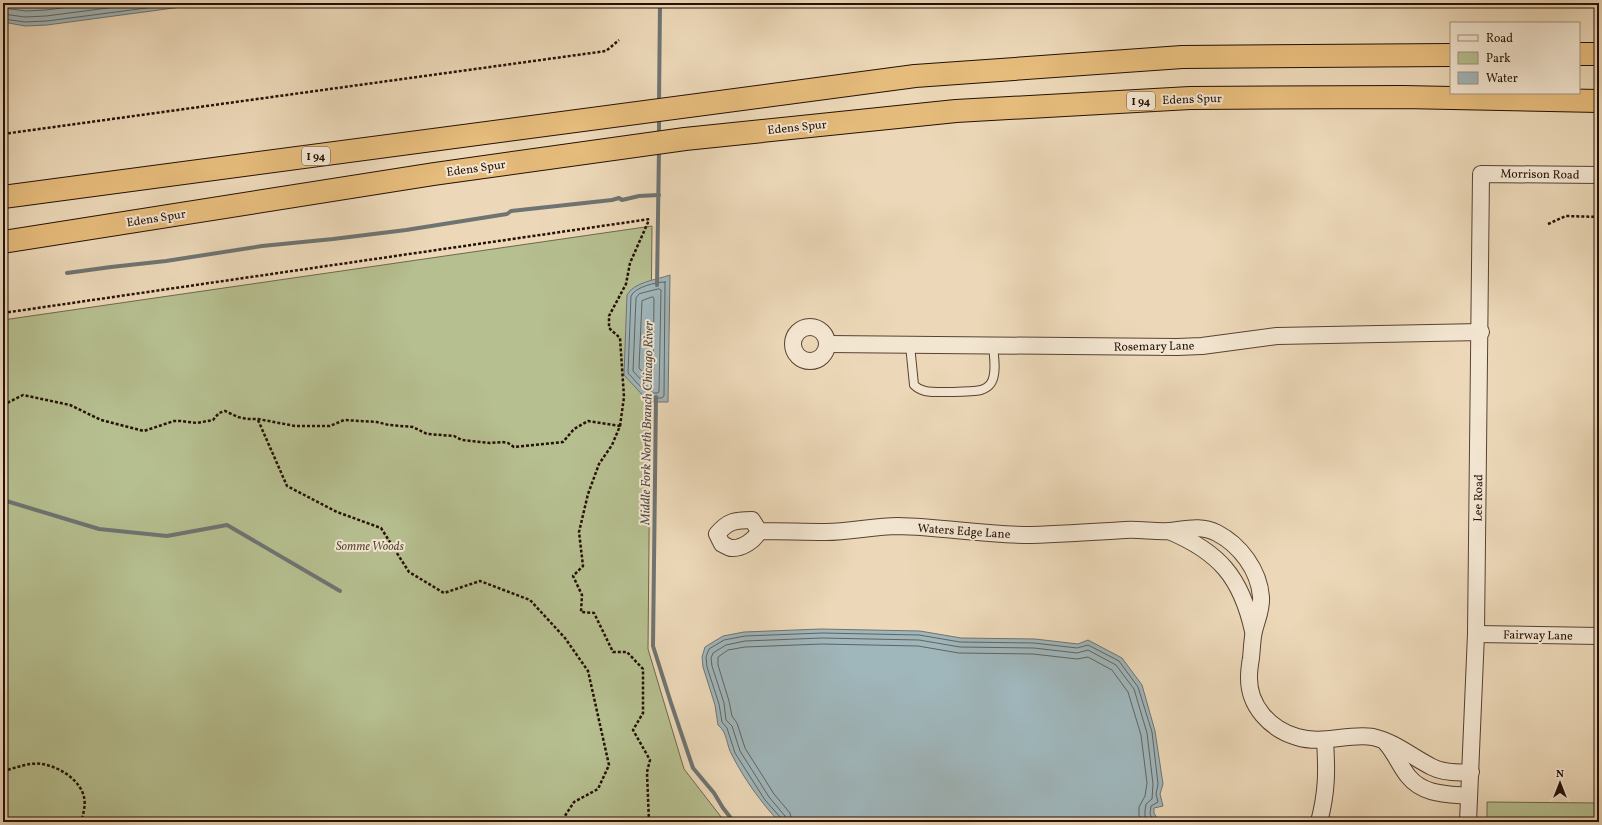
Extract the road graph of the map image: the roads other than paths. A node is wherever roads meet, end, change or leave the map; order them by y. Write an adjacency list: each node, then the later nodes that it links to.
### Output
1 (1580, 54): 2 (highway)
2 (1599, 54)
3 (1450, 55): 7 (highway, I 94)
4 (1599, 101): 8 (highway, Edens Spur / I 94)
5 (1481, 174): 6 (street, Morrison Road); 9 (street, Lee Road)
6 (1599, 175)
7 (3, 198)
8 (3, 242)
9 (1481, 332): 12 (street, Rosemary Lane); 16 (street, Lee Road)
10 (828, 344): 11 (street, Rosemary Lane)
11 (910, 345): 12 (street, Rosemary Lane); 12 (lane)
12 (993, 346)
13 (760, 531): 14 (street, Waters Edge Lane)
14 (1169, 531): 15 (street, Waters Edge Lane); 15 (street, Waters Edge Lane)
15 (1254, 632): 18 (street, Waters Edge Lane)
16 (1476, 634): 17 (street, Fairway Lane); 20 (street, Lee Road)
17 (1599, 636)
18 (1325, 740): 19 (street, Waters Edge Lane); 22 (street)
19 (1383, 740): 20 (street, Waters Edge Lane); 21 (street)
20 (1471, 772): 21 (street, Lee Road)
21 (1469, 796): 23 (street, Lee Road)
22 (1319, 822)
23 (1468, 822)

